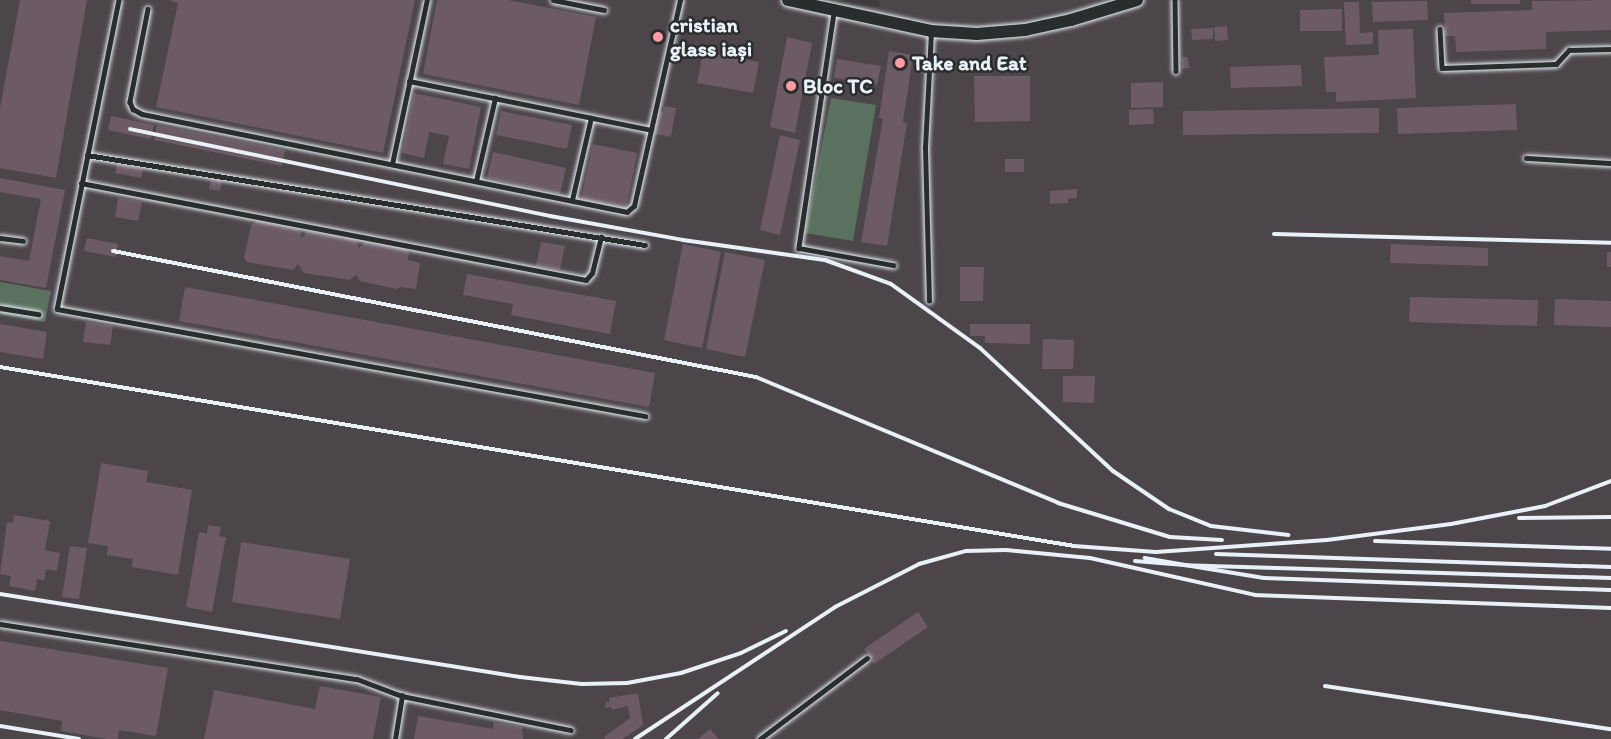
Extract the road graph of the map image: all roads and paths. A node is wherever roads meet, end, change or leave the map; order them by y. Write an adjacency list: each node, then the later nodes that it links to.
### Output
1 (119, 0): 19 (lane)
2 (427, 0): 15 (lane)
3 (553, 0): 9 (lane)
4 (680, 0): 18 (lane)
5 (788, 0): 10 (street)
6 (1137, 0): 12 (street)
7 (1174, 0): 14 (lane)
8 (148, 9): 22 (lane)
9 (604, 10)
10 (835, 10): 12 (street); 30 (lane)
11 (1440, 29): 13 (lane)
12 (932, 31): 31 (lane)
13 (1611, 49)
14 (1176, 71)
15 (409, 81): 16 (lane); 22 (lane)
16 (495, 98): 17 (lane); 23 (lane)
17 (591, 118): 18 (lane); 25 (lane)
18 (651, 130): 25 (lane)
19 (87, 155): 24 (lane); 26 (lane)
20 (1526, 158): 21 (lane)
21 (1611, 163)
22 (392, 164): 23 (lane)
23 (476, 182): 25 (lane)
24 (81, 183): 26 (lane); 34 (lane)
25 (572, 200)
26 (601, 237): 29 (lane)
27 (0, 238): 28 (lane)
28 (23, 241)
29 (645, 245)
30 (892, 265)
31 (929, 301)
32 (0, 308): 33 (lane)
33 (39, 314)
34 (645, 416)
35 (0, 624): 37 (lane)
36 (867, 658): 40 (lane)
37 (402, 696): 38 (lane); 39 (lane)
38 (571, 730)
39 (395, 739)
40 (760, 739)

